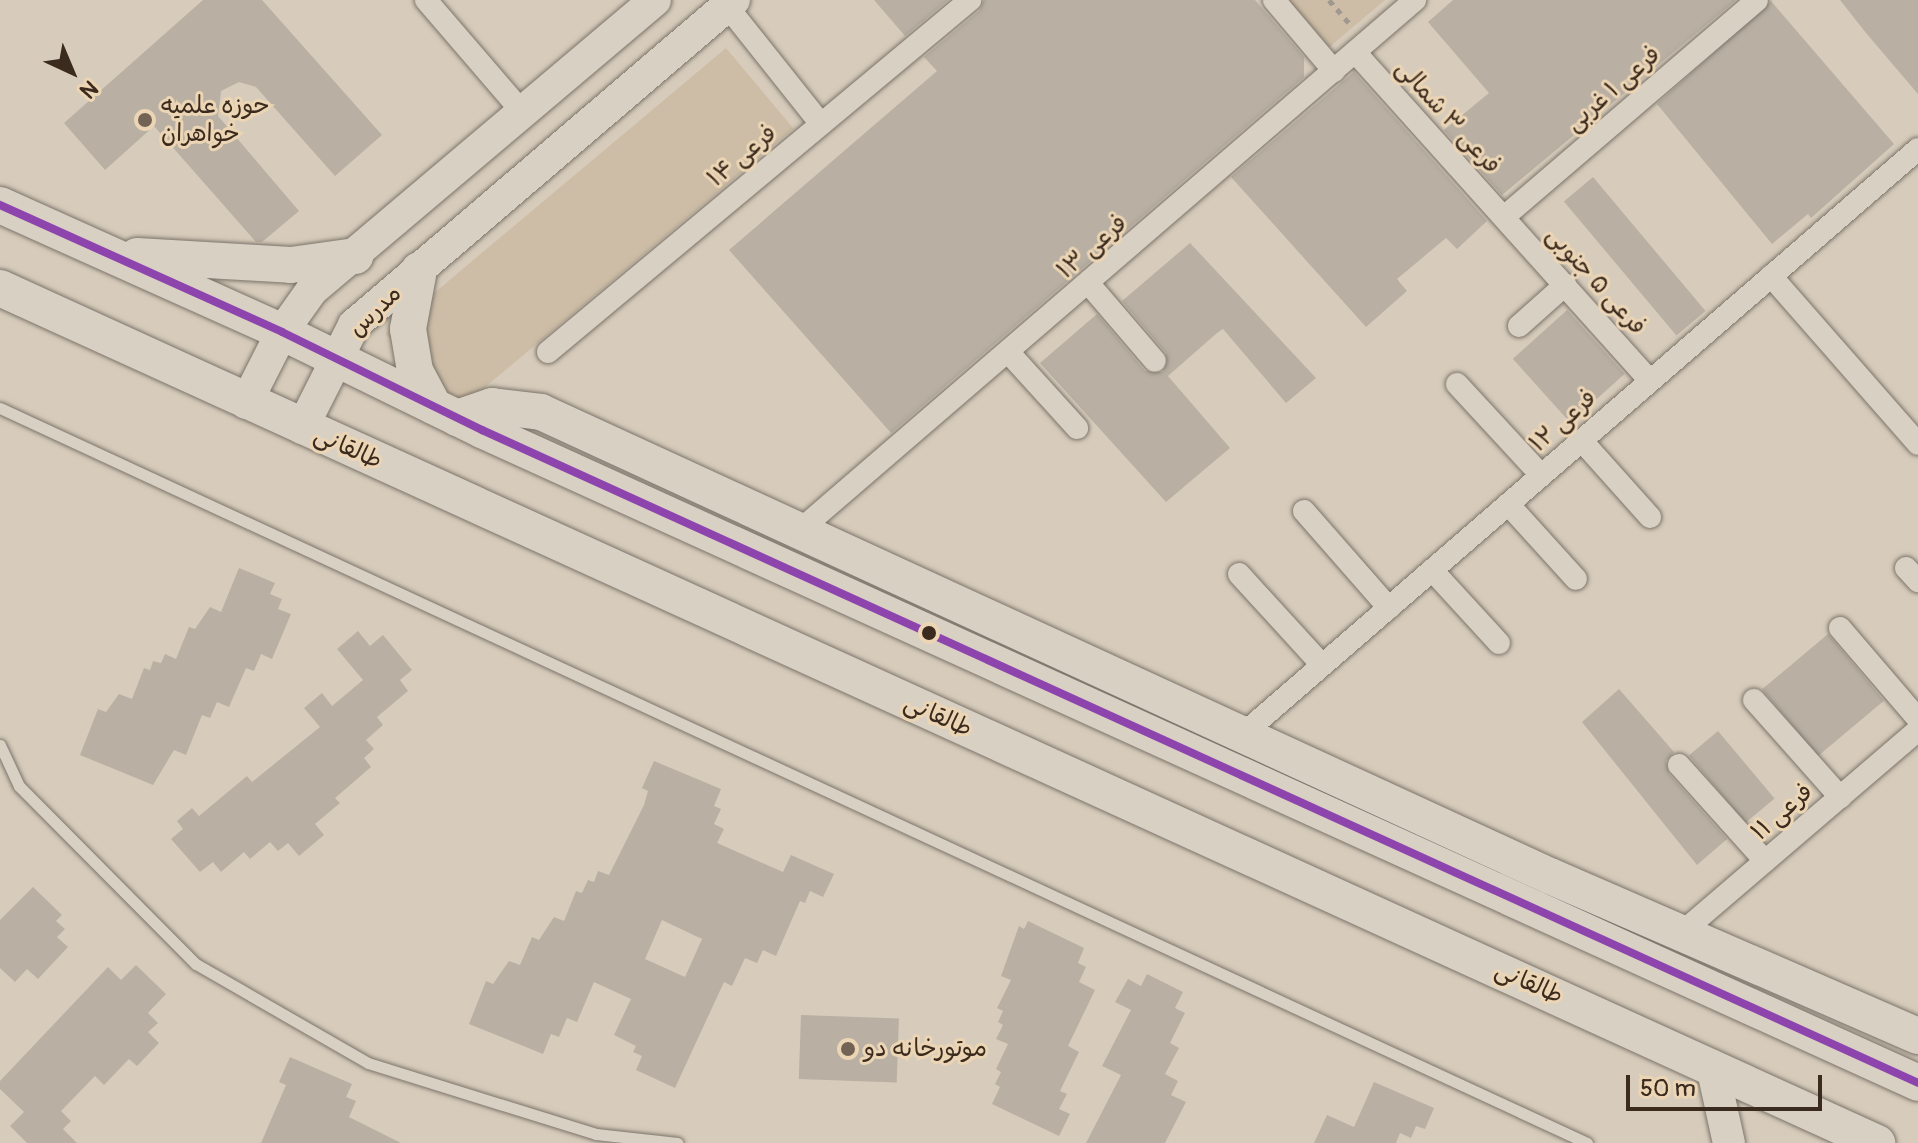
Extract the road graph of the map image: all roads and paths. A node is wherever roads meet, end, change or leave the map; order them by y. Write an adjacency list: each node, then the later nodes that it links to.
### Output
1 (426, 0): 12 (street)
2 (655, 0): 12 (main road)
3 (970, 0): 13 (street, فرعی ۱۴)
4 (1274, 0): 11 (street)
5 (1329, 0): 9 (path)
6 (1415, 0): 10 (street, فرعی ۱۳)
7 (1757, 0): 16 (street, فرعی ۱ غربی)
8 (730, 3): 13 (street); 19 (main road, مدرس)
9 (1353, 27)
10 (1355, 52): 11 (street, فرعی ۱۳); 16 (street, فرعی ۳ شمالی)
11 (1334, 71): 21 (street, فرعی ۱۳)
12 (524, 114): 18 (main road)
13 (821, 124): 26 (street, فرعی ۱۴)
14 (1918, 149): 20 (street, فرعی ۱۲)
15 (0, 205): 17 (main road)
16 (1504, 217): 22 (street, فرعی ۵ جنوبی)
17 (108, 254): 18 (main road); 25 (main road)
18 (355, 256): 25 (main road)
19 (419, 270): 28 (main road, مدرس); 34 (main road)
20 (1771, 276): 30 (street, فرعی ۱۲); 38 (street)
21 (1089, 284): 27 (street, فرعی ۱۳); 29 (street)
22 (1565, 285): 24 (street); 30 (street, فرعی ۵ جنوبی)
23 (0, 288): 32 (main road, طالقانی)
24 (1519, 326)
25 (282, 332): 28 (main road); 32 (main road)
26 (548, 352)
27 (1010, 354): 36 (street); 43 (street, فرعی ۱۳)
28 (334, 357): 34 (main road); 35 (main road, مدرس)
29 (1155, 361)
30 (1648, 379): 37 (street, فرعی ۱۲)
31 (1457, 384): 39 (street)
32 (246, 403): 35 (main road, طالقانی)
33 (0, 408): 64 (lane)
34 (446, 412): 43 (main road); 62 (main road)
35 (302, 428): 61 (main road, طالقانی)
36 (1077, 428)
37 (1582, 441): 39 (street, فرعی ۱۲); 42 (street)
38 (1918, 444)
39 (1541, 475): 40 (street, فرعی ۱۲)
40 (1508, 504): 44 (street, فرعی ۱۲); 46 (street)
41 (1304, 511): 47 (street)
42 (1650, 517)
43 (800, 530): 54 (main road)
44 (1432, 570): 47 (street, فرعی ۱۲); 49 (street)
45 (1239, 574): 50 (street)
46 (1576, 579)
47 (1389, 608): 50 (street, فرعی ۱۲)
48 (1840, 628): 52 (street)
49 (1499, 643)
50 (1322, 665): 54 (street, فرعی ۱۲)
51 (1754, 700): 57 (street)
52 (1918, 719)
53 (1918, 730): 57 (street, فرعی ۱۱)
54 (1243, 734): 59 (main road)
55 (0, 745): 63 (lane)
56 (1679, 765): 58 (street)
57 (1840, 797): 58 (street, فرعی ۱۱)
58 (1765, 861): 59 (street, فرعی ۱۱)
59 (1680, 934): 60 (main road)
60 (1918, 1036)
61 (1712, 1066): 65 (main road); 66 (main road, طالقانی)
62 (1918, 1083)
63 (678, 1143)
64 (1587, 1143)
65 (1729, 1143)
66 (1877, 1143)

